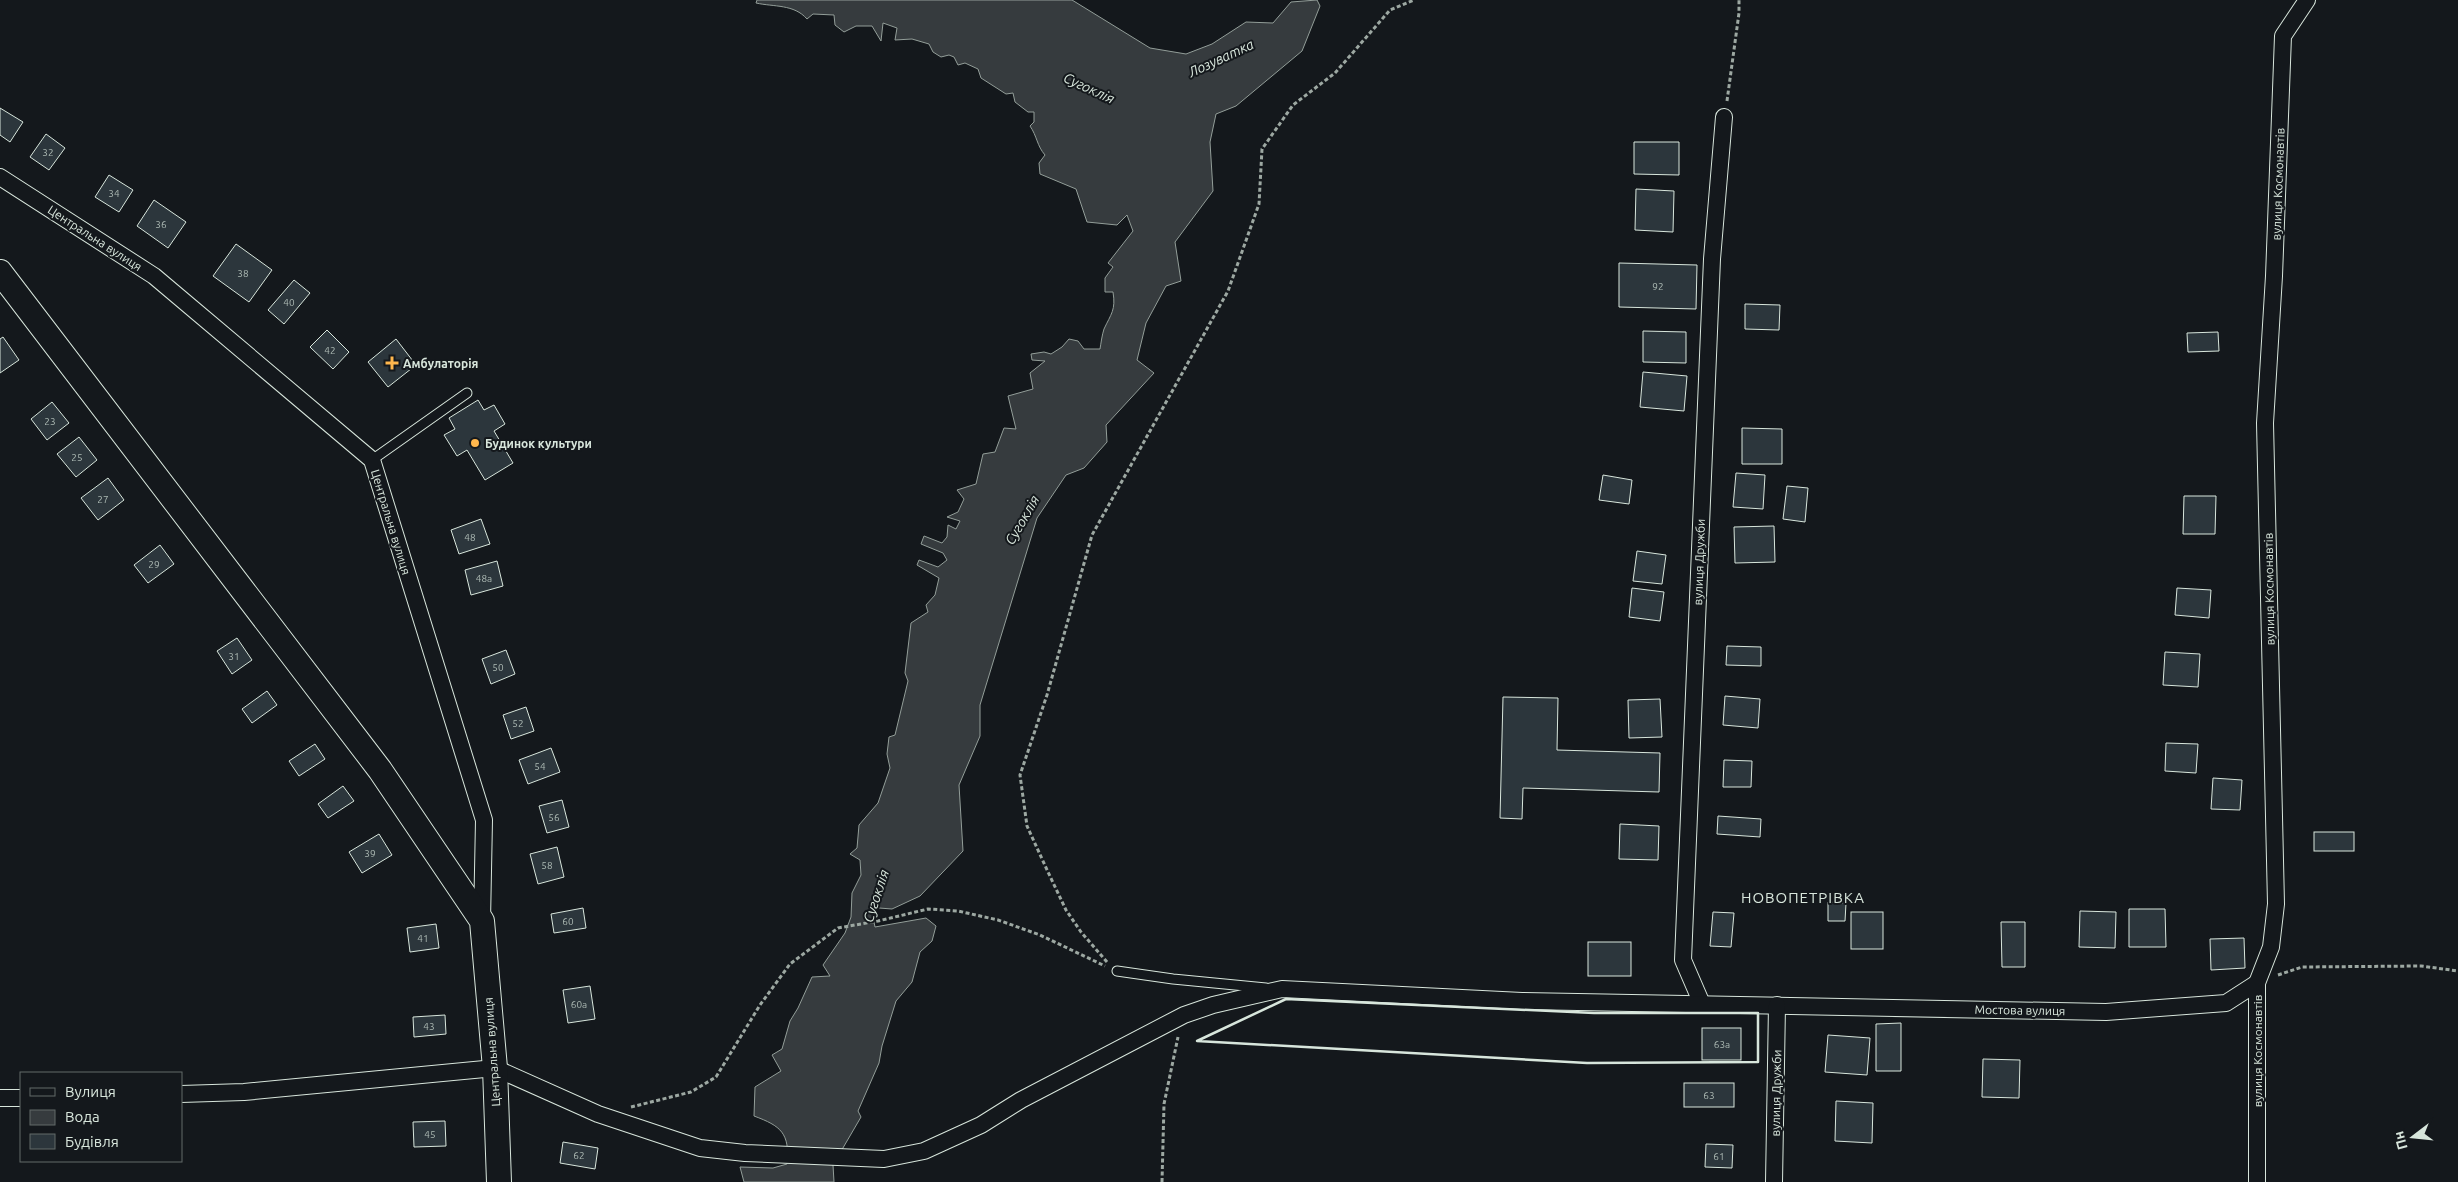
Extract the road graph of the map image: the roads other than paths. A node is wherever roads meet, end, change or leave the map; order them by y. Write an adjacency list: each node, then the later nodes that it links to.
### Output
1 (2307, 0): 9 (street, вулиця Космонавтів)
2 (1724, 117): 11 (street, вулиця Дружби)
3 (0, 177): 6 (street, Центральна вулиця)
4 (0, 272): 7 (street, Центральна вулиця)
5 (467, 393): 6 (lane)
6 (372, 460): 7 (street, Центральна вулиця)
7 (482, 921): 13 (street, Центральна вулиця)
8 (1117, 971): 10 (lane)
9 (2257, 983): 12 (street, Мостова вулиця); 19 (street, вулиця Космонавтів)
10 (1282, 989): 11 (street, Мостова вулиця); 13 (street, Мостова вулиця)
11 (1702, 1004): 12 (street, Мостова вулиця)
12 (1777, 1005): 18 (street, вулиця Дружби)
13 (495, 1068): 14 (street); 17 (street, Центральна вулиця)
14 (182, 1094)
15 (0, 1098): 16 (street)
16 (20, 1098)
17 (499, 1182)
18 (1774, 1182)
19 (2257, 1182)

